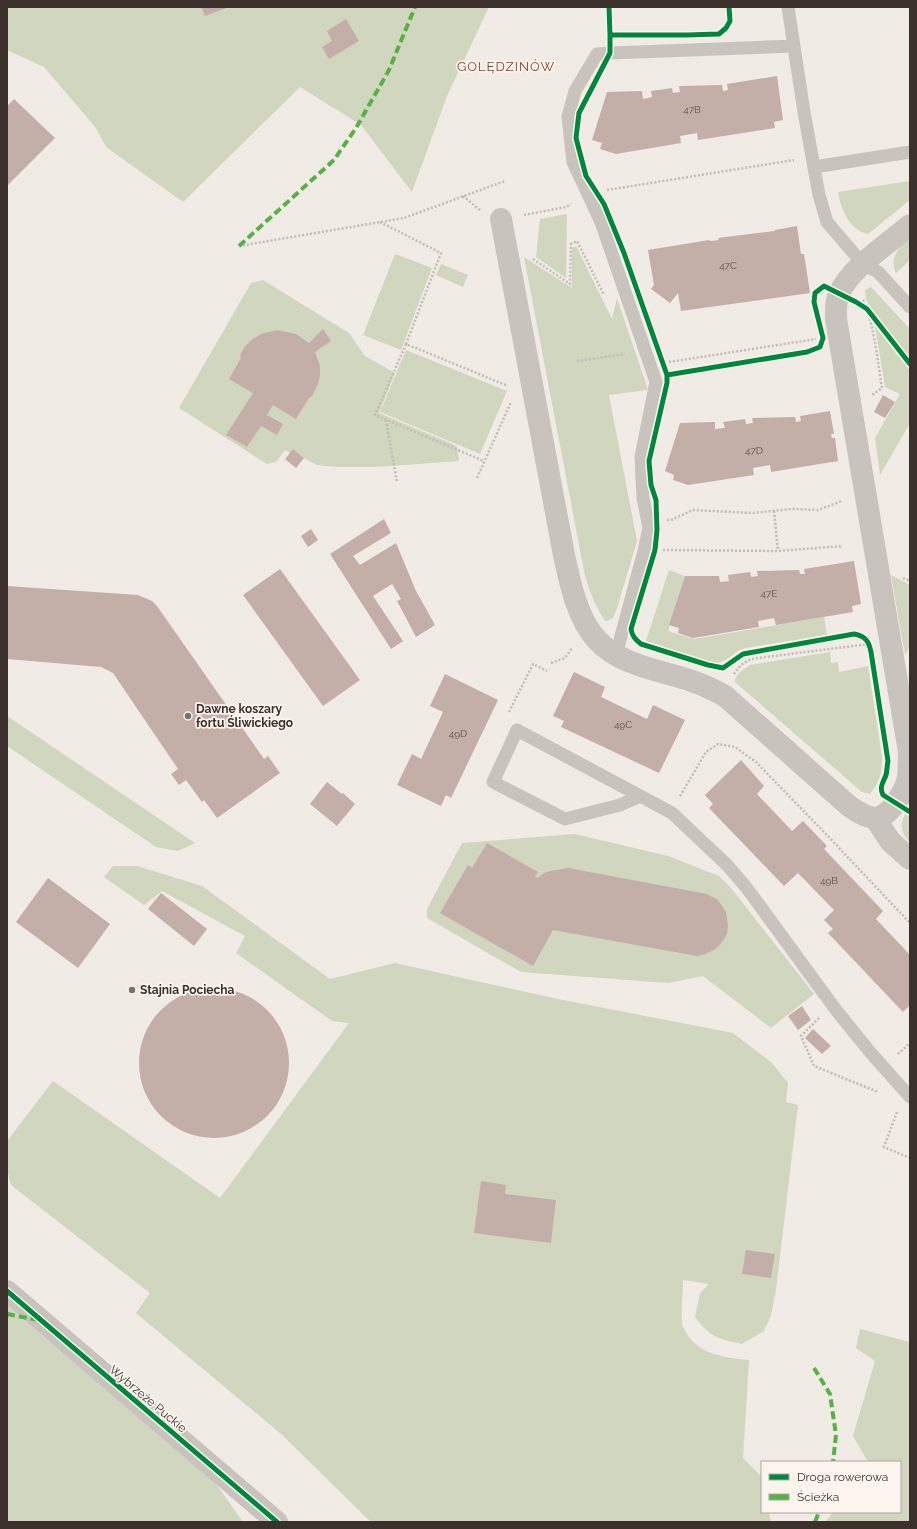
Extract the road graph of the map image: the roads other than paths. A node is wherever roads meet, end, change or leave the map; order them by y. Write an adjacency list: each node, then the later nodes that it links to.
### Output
1 (788, 7): 2 (lane)
2 (794, 46): 4 (lane); 9 (lane)
3 (910, 152): 4 (lane)
4 (814, 167): 7 (lane)
5 (501, 219): 9 (street)
6 (910, 225): 7 (street)
7 (863, 264): 8 (lane); 11 (street)
8 (910, 307)
9 (616, 655): 11 (street)
10 (640, 796): 10 (lane); 13 (lane)
11 (875, 818): 12 (street)
12 (910, 859)
13 (910, 1097)
14 (7, 1291): 15 (street, Wybrzeże Puckie)
15 (277, 1522)

